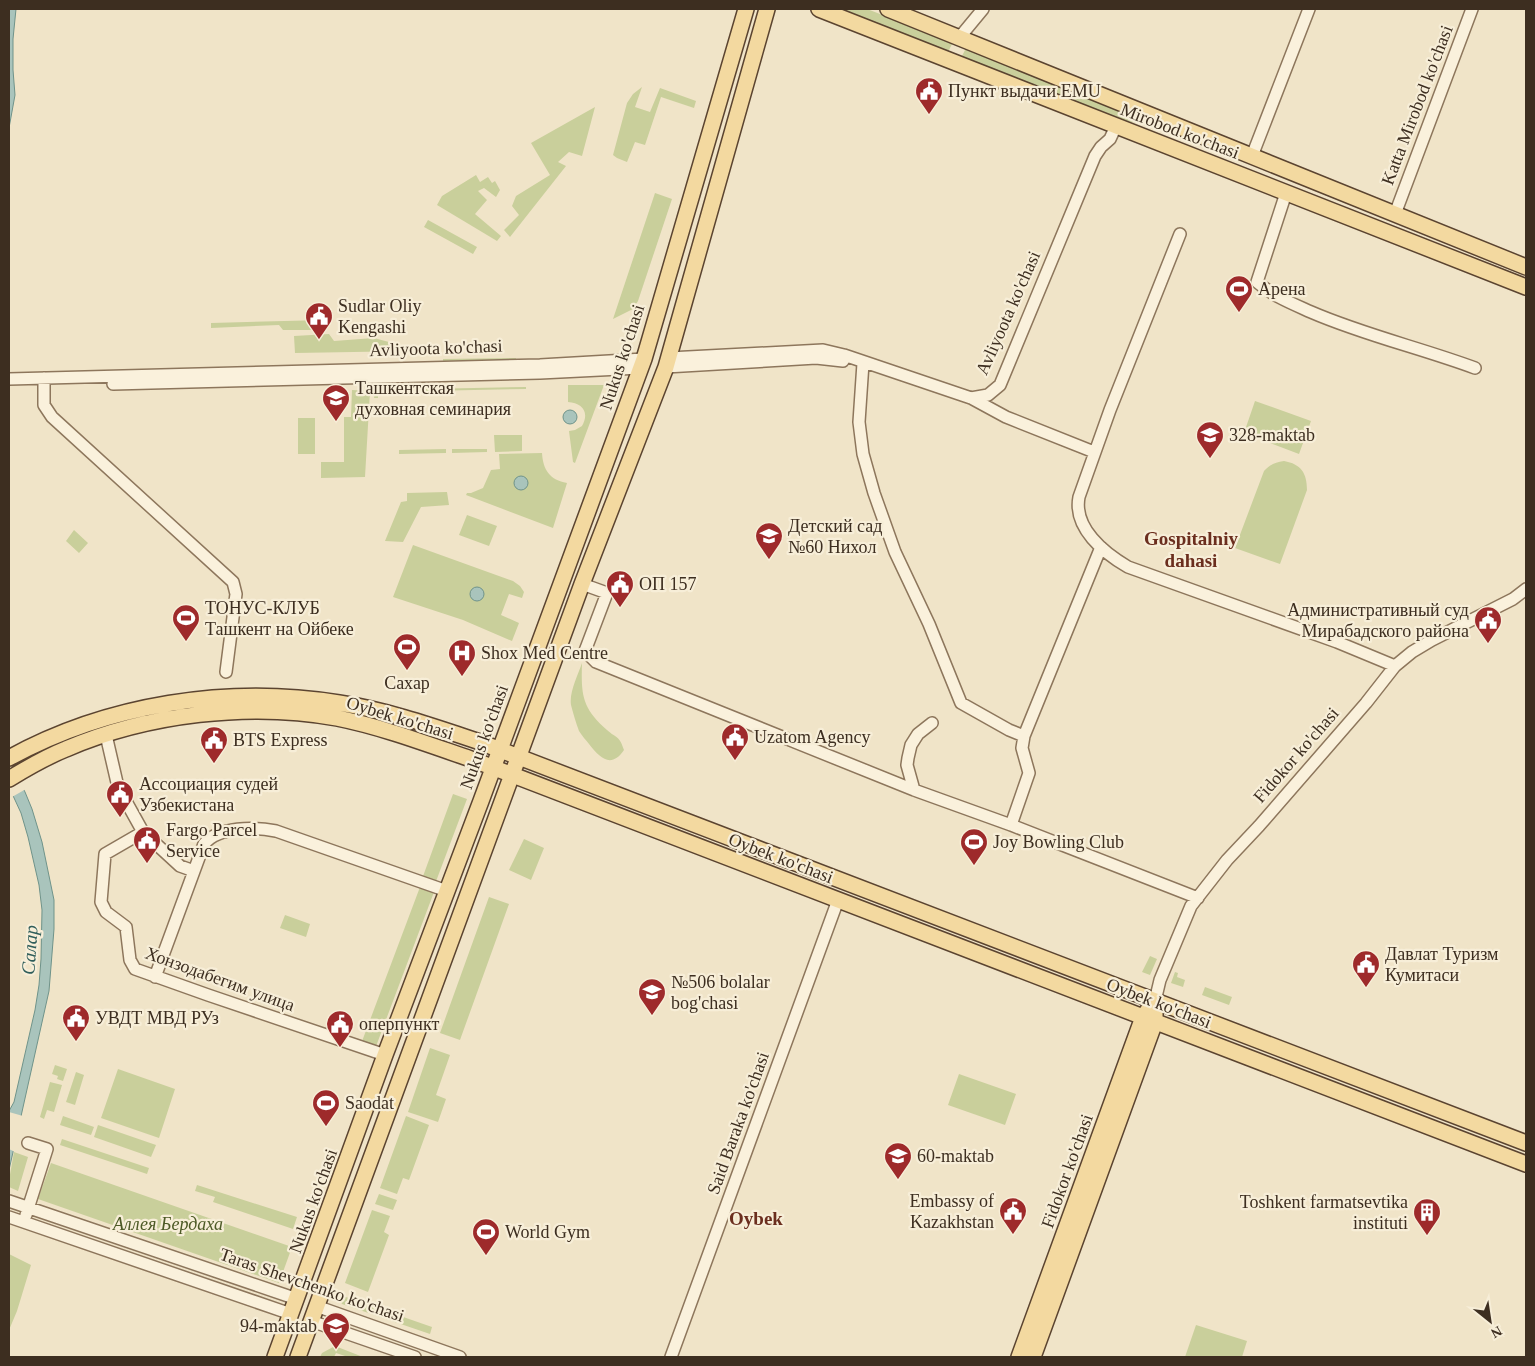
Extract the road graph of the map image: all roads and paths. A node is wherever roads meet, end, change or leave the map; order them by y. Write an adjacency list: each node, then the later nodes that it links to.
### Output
1 (746, 9): 20 (main road, Nukus ko'chasi)
2 (767, 9): 19 (main road)
3 (819, 9): 9 (main road, Mirobod ko'chasi)
4 (888, 9): 8 (main road, Mirobod ko'chasi)
5 (983, 9): 8 (street)
6 (1309, 9): 11 (street)
7 (1472, 9): 14 (street, Katta Mirobod ko'chasi)
8 (960, 38): 10 (main road, Mirobod ko'chasi)
9 (1116, 126): 12 (main road, Mirobod ko'chasi); 24 (street, Avliyoota ko'chasi)
10 (1222, 144): 11 (main road, Mirobod ko'chasi); 12 (main road)
11 (1252, 156): 14 (main road, Mirobod ko'chasi)
12 (1213, 164): 13 (main road, Mirobod ko'chasi)
13 (1286, 192): 17 (main road, Mirobod ko'chasi); 21 (street)
14 (1395, 214): 16 (main road, Mirobod ko'chasi)
15 (1180, 234): 28 (street)
16 (1526, 267)
17 (1526, 287)
18 (863, 362): 19 (street, Avliyoota ko'chasi); 26 (street, Avliyoota ko'chasi); 36 (street)
19 (667, 363): 20 (main road, Avliyoota ko'chasi); 30 (main road)
20 (642, 364): 23 (street, Avliyoota ko'chasi); 37 (main road, Nukus ko'chasi)
21 (1475, 368)
22 (9, 379): 23 (street, Avliyoota ko'chasi)
23 (44, 382): 25 (street, Avliyoota ko'chasi); 33 (street)
24 (1000, 385): 26 (street, Avliyoota ko'chasi); 27 (street)
25 (9, 386)
26 (971, 398): 27 (street)
27 (1001, 415): 28 (street)
28 (1094, 452): 29 (street)
29 (1101, 547): 32 (street); 36 (street)
30 (582, 584): 38 (main road); 43 (street)
31 (1526, 589): 32 (street, Fidokor ko'chasi)
32 (1395, 666): 48 (street, Fidokor ko'chasi)
33 (226, 672)
34 (932, 724): 43 (street)
35 (106, 735): 40 (main road, Oybek ko'chasi); 42 (main road, Oybek ko'chasi); 45 (street)
36 (1024, 736): 44 (street)
37 (500, 749): 38 (main road, Oybek ko'chasi); 39 (main road, Oybek ko'chasi); 40 (main road, Nukus ko'chasi)
38 (518, 757): 41 (main road); 51 (main road, Oybek ko'chasi)
39 (10, 758)
40 (493, 768): 41 (main road, Oybek ko'chasi); 47 (main road, Nukus ko'chasi)
41 (512, 775): 49 (main road, Oybek ko'chasi); 61 (main road)
42 (14, 776)
43 (914, 790): 44 (street)
44 (1010, 825): 48 (street)
45 (143, 832): 46 (street); 50 (street, Хонзодабегим улица)
46 (194, 872): 47 (street); 50 (street)
47 (447, 891): 53 (main road, Nukus ko'chasi)
48 (1198, 898): 51 (street, Fidokor ko'chasi)
49 (838, 900): 52 (main road, Oybek ko'chasi); 68 (street, Said Baraka ko'chasi)
50 (155, 977): 53 (street, Хонзодабегим улица)
51 (1155, 1001): 52 (main road, Fidokor ko'chasi); 55 (main road, Oybek ko'chasi)
52 (1149, 1020): 56 (main road, Oybek ko'chasi); 69 (main road, Fidokor ko'chasi); 70 (main road, Fidokor ko'chasi)
53 (385, 1055): 60 (main road, Nukus ko'chasi)
54 (28, 1143): 57 (street)
55 (1526, 1144)
56 (1526, 1164)
57 (18, 1205): 59 (street); 60 (street, Taras Shevchenko ko'chasi)
58 (10, 1218): 59 (street, Taras Shevchenko ko'chasi)
59 (24, 1222): 62 (street, Taras Shevchenko ko'chasi)
60 (297, 1299): 61 (main road, Taras Shevchenko ko'chasi); 62 (main road, Nukus ko'chasi)
61 (316, 1306): 63 (main road); 67 (street, Taras Shevchenko ko'chasi)
62 (291, 1314): 63 (main road, Taras Shevchenko ko'chasi); 64 (main road, Nukus ko'chasi)
63 (311, 1321): 65 (main road); 66 (street, Taras Shevchenko ko'chasi)
64 (275, 1357)
65 (298, 1357)
66 (415, 1357)
67 (460, 1357)
68 (670, 1357)
69 (1018, 1357)
70 (1033, 1357)

